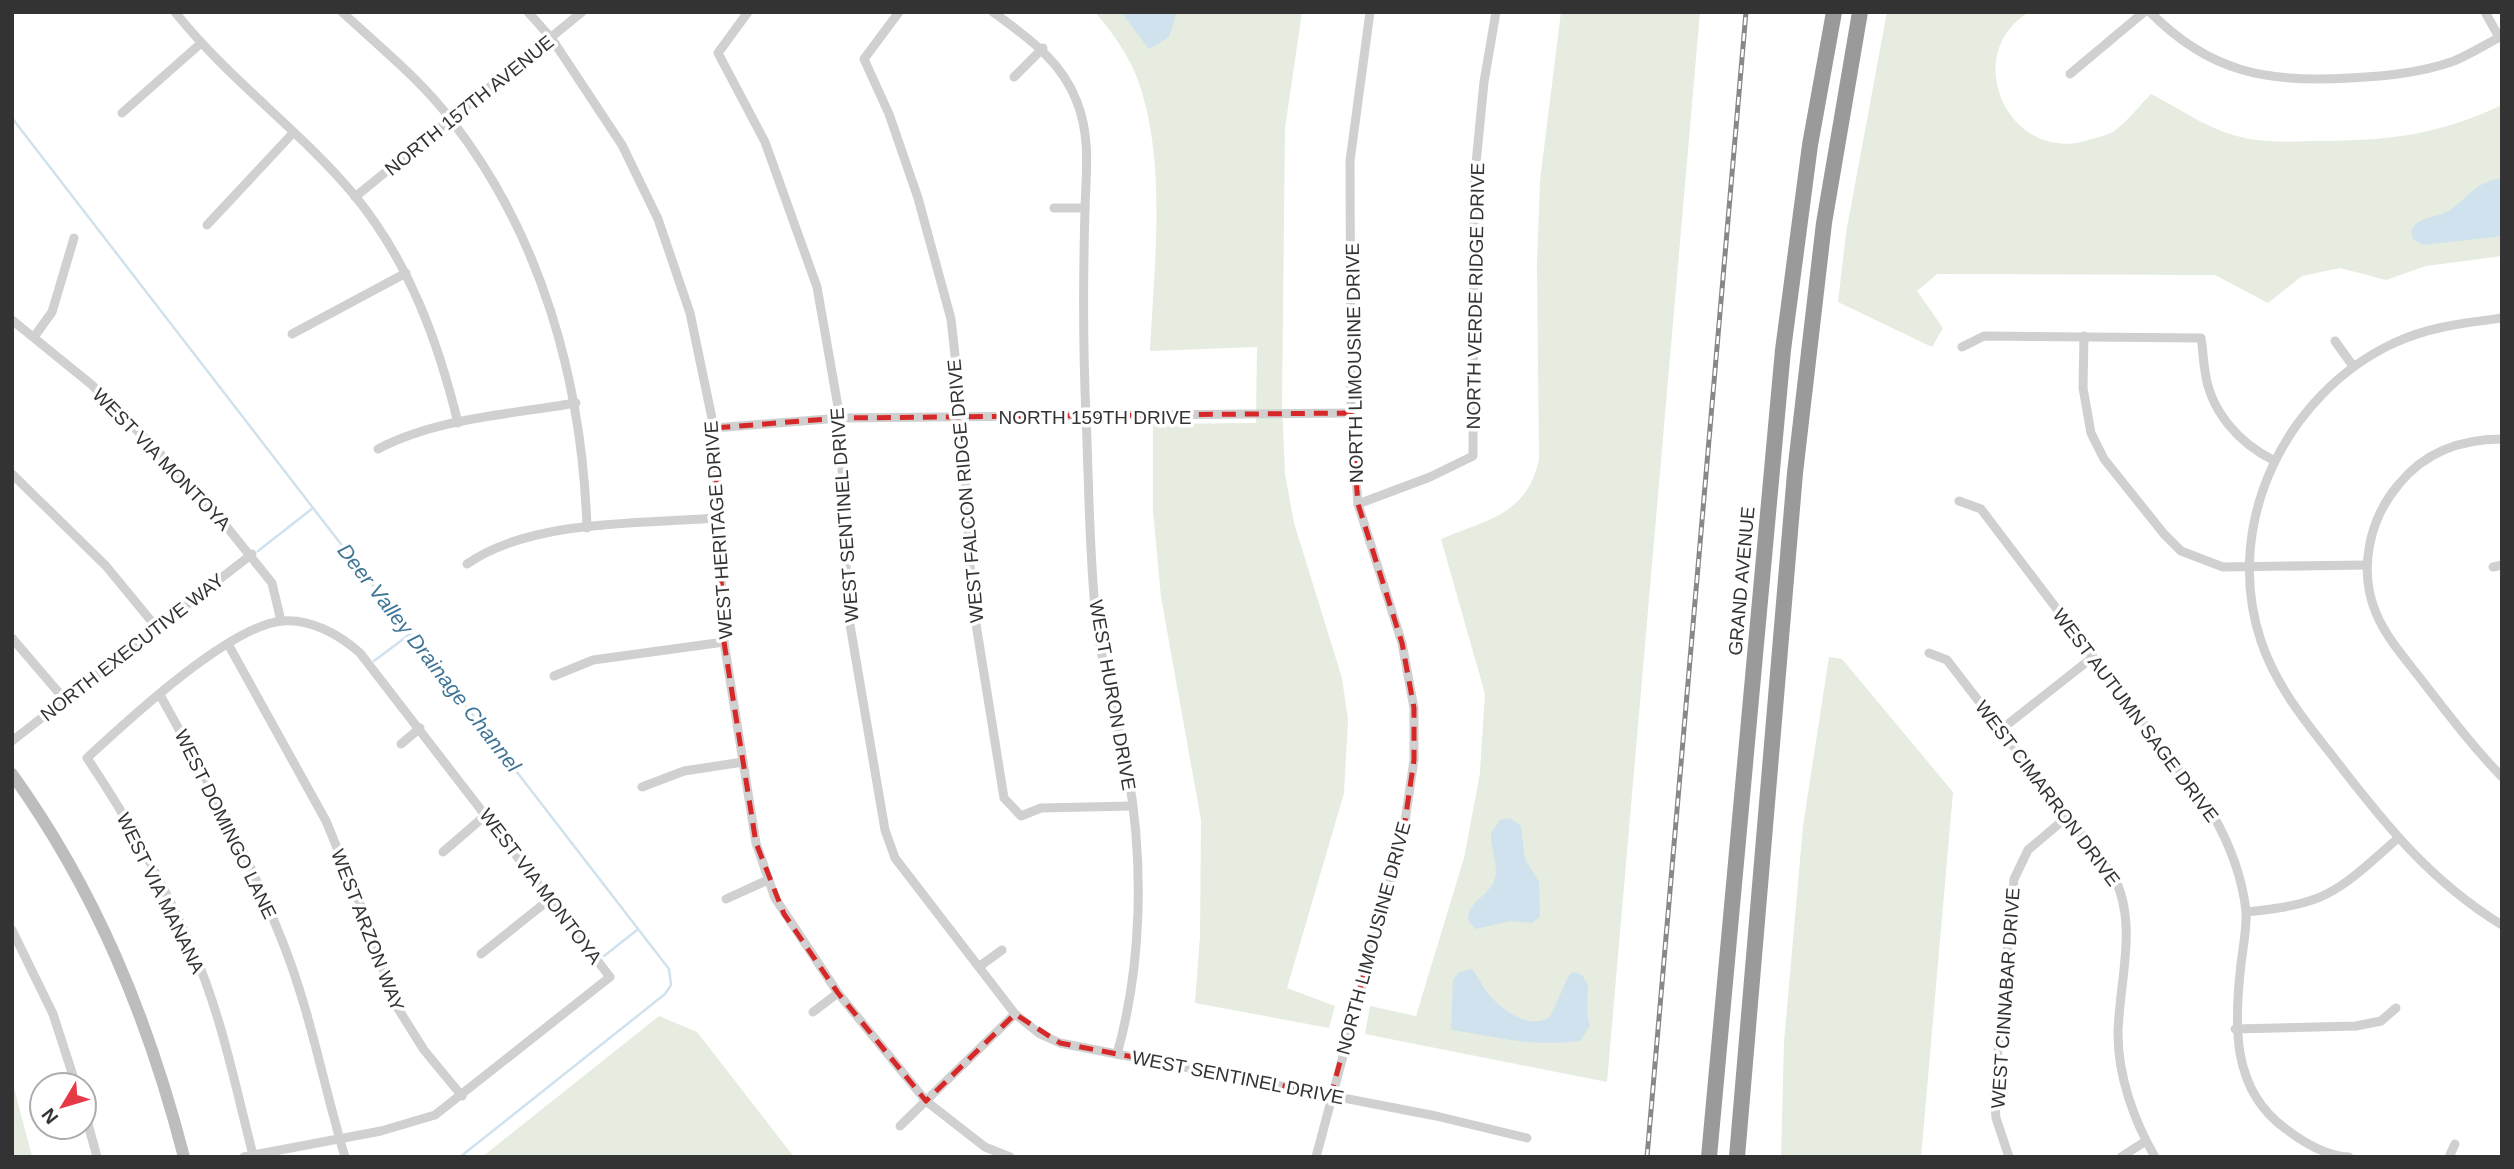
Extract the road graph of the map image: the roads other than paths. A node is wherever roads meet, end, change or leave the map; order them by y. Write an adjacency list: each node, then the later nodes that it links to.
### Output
1 (175, 12): 17 (street)
2 (342, 12): 22 (street)
3 (527, 12): 16 (street, WEST HERITAGE DRIVE)
4 (582, 12): 16 (street, NORTH 157TH AVENUE)
5 (748, 12): 41 (street, WEST SENTINEL DRIVE)
6 (899, 12): 42 (street, WEST FALCON RIDGE DRIVE)
7 (993, 12): 18 (street, WEST HURON DRIVE)
8 (1370, 12): 39 (street, NORTH LIMOUSINE DRIVE)
9 (1496, 12): 50 (street, NORTH VERDE RIDGE DRIVE)
10 (1834, 12): 110 (highway, GRAND AVENUE)
11 (1860, 12): 111 (highway)
12 (2144, 12): 19 (street)
13 (2150, 12): 15 (street)
14 (2486, 12): 15 (street)
15 (2500, 37)
16 (552, 39): 22 (street, NORTH 157TH AVENUE); 44 (street, WEST HERITAGE DRIVE)
17 (201, 44): 21 (street); 23 (street)
18 (1042, 48): 20 (street); 26 (street, WEST HURON DRIVE)
19 (2070, 75)
20 (1014, 77)
21 (122, 113)
22 (451, 119): 24 (street, NORTH 157TH AVENUE); 38 (street)
23 (293, 133): 24 (street); 27 (street)
24 (355, 197): 29 (street)
25 (1054, 208): 26 (street)
26 (1085, 208): 40 (street, WEST HURON DRIVE)
27 (207, 225)
28 (74, 238): 34 (street)
29 (405, 272): 32 (street); 43 (street)
30 (2502, 318): 37 (street)
31 (12, 320): 34 (street, WEST VIA MONTOYA)
32 (292, 334)
33 (2084, 336): 36 (street); 47 (street); 56 (street)
34 (34, 337): 53 (street, WEST VIA MONTOYA)
35 (2335, 341): 37 (street)
36 (1962, 347)
37 (2353, 366): 47 (street)
38 (576, 403): 43 (street); 52 (street)
39 (1351, 413): 40 (street, NORTH 159TH DRIVE); 50 (street, NORTH LIMOUSINE DRIVE)
40 (1086, 416): 42 (street, NORTH 159TH DRIVE); 75 (street, WEST HURON DRIVE)
41 (840, 418): 42 (street, NORTH 159TH DRIVE); 44 (street, NORTH 159TH DRIVE); 88 (street, WEST SENTINEL DRIVE)
42 (962, 418): 75 (street, WEST FALCON RIDGE DRIVE)
43 (458, 423): 46 (street)
44 (713, 428): 51 (street, WEST HERITAGE DRIVE)
45 (2502, 439): 55 (street)
46 (378, 449)
47 (2273, 460): 56 (street)
48 (12, 474): 58 (street)
49 (1959, 501): 63 (street, WEST AUTUMN SAGE DRIVE)
50 (1358, 503): 96 (street, NORTH LIMOUSINE DRIVE)
51 (717, 518): 52 (street); 60 (street, WEST HERITAGE DRIVE)
52 (587, 528): 54 (street)
53 (251, 554): 57 (street, WEST VIA MONTOYA); 58 (street, NORTH EXECUTIVE WAY)
54 (467, 564)
55 (2367, 565): 56 (street); 73 (street)
56 (2250, 568): 78 (street)
57 (281, 621): 61 (street); 67 (street, WEST VIA MONTOYA)
58 (157, 628): 66 (street, NORTH EXECUTIVE WAY)
59 (12, 638): 66 (street)
60 (724, 642): 64 (street); 71 (street, WEST HERITAGE DRIVE)
61 (228, 644): 65 (street); 97 (street, WEST ARZON WAY)
62 (1929, 653): 68 (street, WEST CIMARRON DRIVE)
63 (2094, 657): 68 (street); 83 (street, WEST AUTUMN SAGE DRIVE)
64 (554, 676)
65 (160, 695): 100 (street, WEST DOMINGO LANE); 104 (street, WEST VIA MANANA)
66 (65, 700): 69 (street, NORTH EXECUTIVE WAY)
67 (420, 728): 70 (street); 76 (street, WEST VIA MONTOYA)
68 (2003, 728): 77 (street, WEST CIMARRON DRIVE)
69 (12, 741)
70 (401, 744)
71 (743, 762): 74 (street); 80 (street, WEST HERITAGE DRIVE)
72 (12, 775): 106 (street)
73 (2502, 777)
74 (642, 787)
75 (1132, 806): 94 (street, WEST HURON DRIVE)
76 (487, 814): 79 (street); 81 (street, WEST VIA MONTOYA)
77 (2068, 816): 102 (street, WEST CIMARRON DRIVE); 105 (street, WEST CINNABAR DRIVE)
78 (2398, 839): 83 (street); 84 (street)
79 (443, 852)
80 (768, 880): 82 (street); 89 (street, WEST HERITAGE DRIVE)
81 (550, 899): 87 (street); 97 (street, WEST VIA MONTOYA)
82 (726, 899)
83 (2246, 912): 93 (street, WEST AUTUMN SAGE DRIVE)
84 (2502, 925)
85 (12, 930): 95 (street)
86 (1002, 950): 88 (street)
87 (481, 954)
88 (980, 966): 92 (street, WEST SENTINEL DRIVE)
89 (838, 993): 91 (street); 98 (street, WEST HERITAGE DRIVE)
90 (2396, 1008): 93 (street)
91 (813, 1012)
92 (1015, 1014): 94 (street, WEST SENTINEL DRIVE); 98 (street)
93 (2235, 1029): 114 (street, WEST AUTUMN SAGE DRIVE)
94 (1117, 1054): 96 (street, WEST SENTINEL DRIVE)
95 (71, 1071)
96 (1331, 1095): 101 (street, WEST SENTINEL DRIVE); 109 (street, NORTH LIMOUSINE DRIVE)
97 (462, 1096): 100 (street)
98 (926, 1101): 99 (street); 108 (street, WEST HERITAGE DRIVE)
99 (900, 1126)
100 (339, 1136): 104 (street); 107 (street, WEST DOMINGO LANE)
101 (1527, 1138)
102 (2146, 1141): 112 (street); 113 (street, WEST CIMARRON DRIVE)
103 (2455, 1144): 116 (street)
104 (250, 1156)
105 (2008, 1156)
106 (184, 1157)
107 (345, 1157)
108 (1010, 1157)
109 (1316, 1157)
110 (1709, 1157)
111 (1737, 1157)
112 (2121, 1157)
113 (2155, 1157)
114 (2343, 1157): 115 (street, WEST AUTUMN SAGE DRIVE)
115 (2349, 1157)
116 (2449, 1157)

